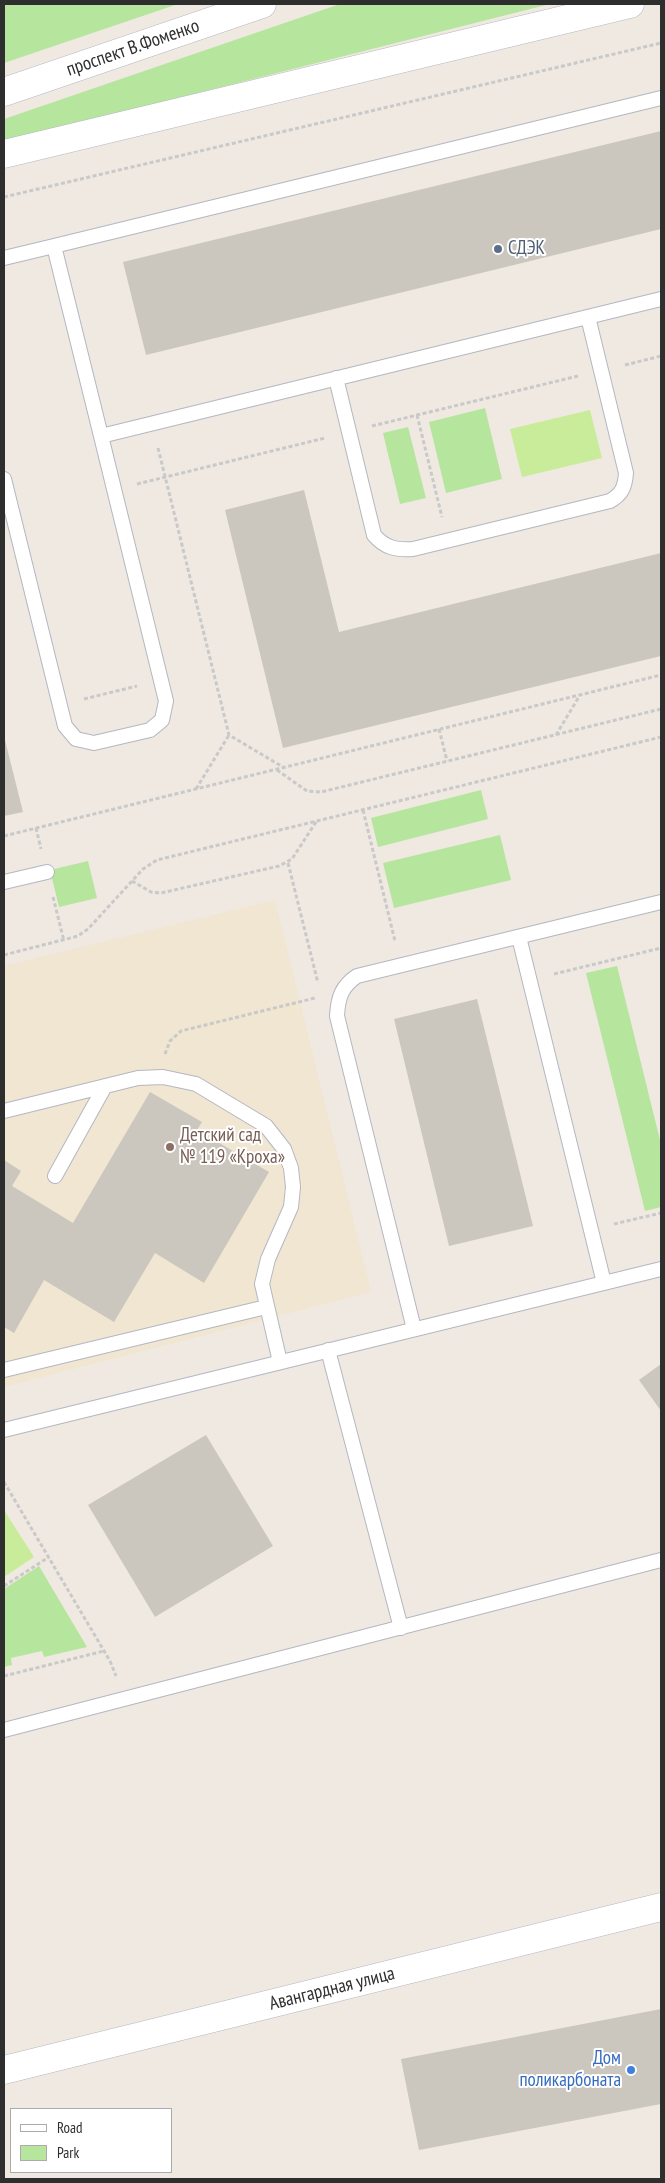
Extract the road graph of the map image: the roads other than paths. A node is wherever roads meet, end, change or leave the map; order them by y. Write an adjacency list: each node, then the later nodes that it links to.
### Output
1 (262, 4): 3 (street, проспект В.Фоменко)
2 (630, 4): 5 (street)
3 (4, 92)
4 (661, 98): 6 (lane)
5 (4, 154)
6 (54, 246): 7 (lane); 11 (lane)
7 (4, 258)
8 (661, 299): 9 (lane)
9 (588, 317): 10 (lane); 10 (lane)
10 (336, 378): 11 (lane)
11 (101, 436): 12 (lane)
12 (4, 478)
13 (47, 872): 14 (lane)
14 (4, 882)
15 (661, 904): 16 (lane)
16 (519, 937): 21 (lane); 23 (lane)
17 (105, 1086): 18 (lane); 19 (lane); 22 (lane)
18 (4, 1111)
19 (54, 1176)
20 (661, 1269): 21 (lane)
21 (604, 1283): 23 (lane)
22 (266, 1307): 25 (lane); 26 (lane)
23 (414, 1329): 24 (lane)
24 (328, 1350): 25 (lane); 29 (lane)
25 (280, 1362): 27 (lane)
26 (4, 1370)
27 (4, 1430)
28 (661, 1560): 29 (lane)
29 (402, 1628): 30 (lane)
30 (4, 1730)
31 (661, 1907): 32 (street, Авангардная улица)
32 (4, 2070)

